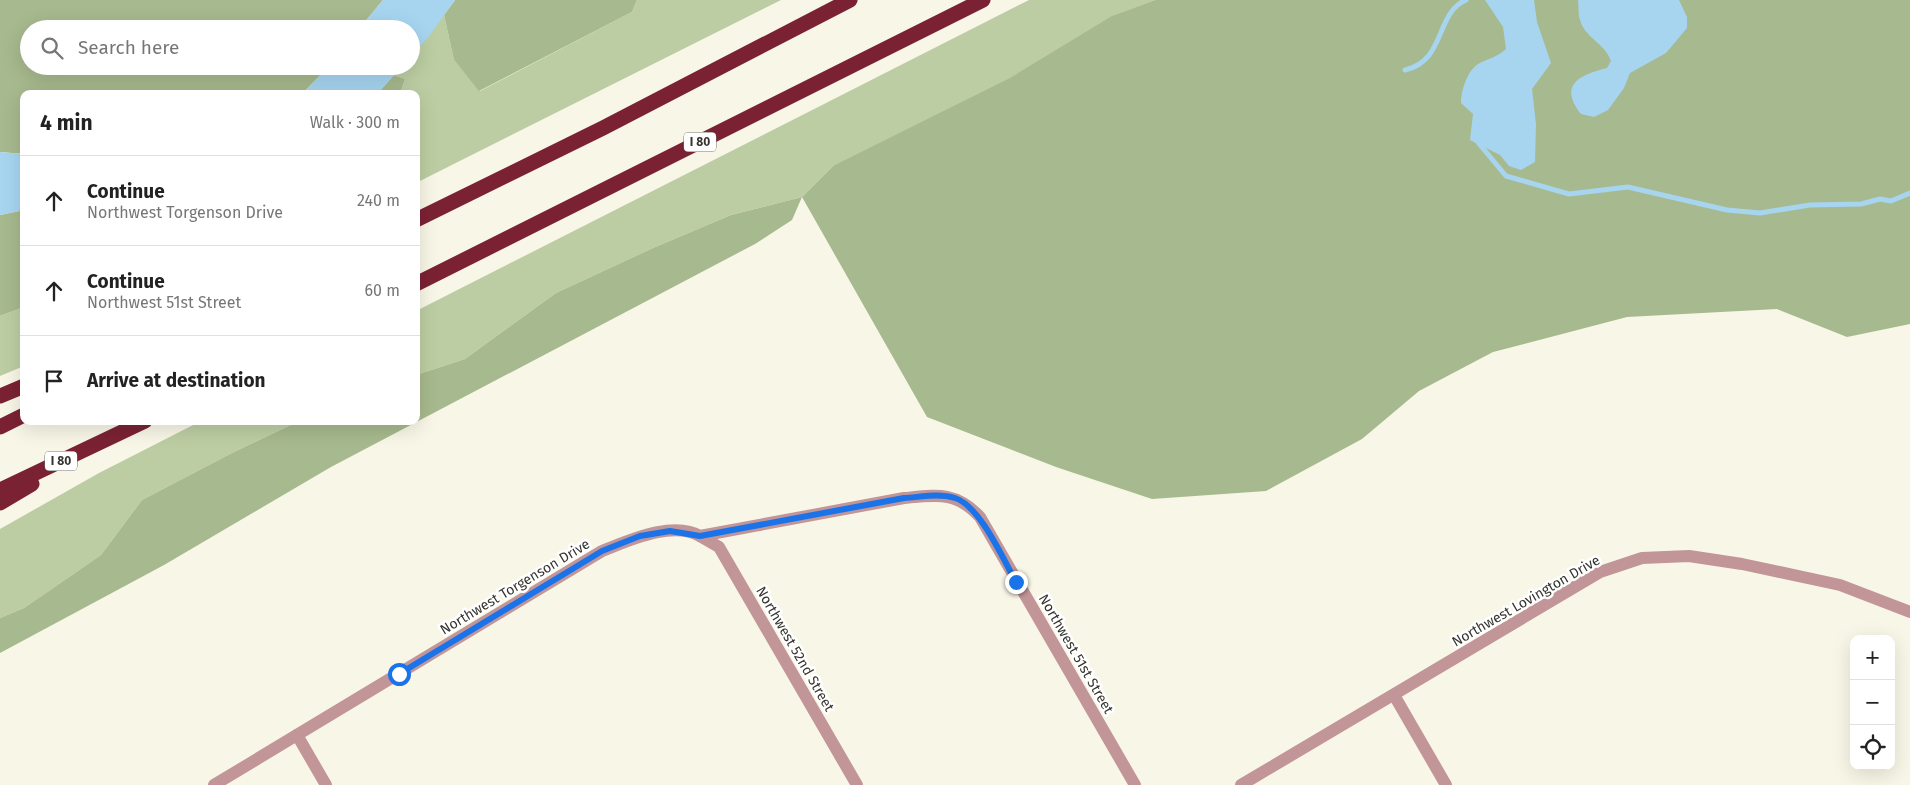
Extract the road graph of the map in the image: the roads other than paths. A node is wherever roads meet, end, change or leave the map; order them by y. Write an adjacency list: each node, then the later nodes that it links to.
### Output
1 (850, 0): 3 (highway)
2 (983, 0): 4 (highway, I 80)
3 (420, 218)
4 (420, 282)
5 (20, 388): 6 (highway)
6 (0, 396)
7 (20, 417): 9 (highway)
8 (137, 425): 10 (highway, I 80)
9 (0, 426)
10 (122, 433): 11 (highway, I 80); 13 (highway)
11 (0, 490)
12 (921, 497): 14 (street, Northwest Torgenson Drive); 21 (street, Northwest 51st Street)
13 (0, 503)
14 (700, 536): 17 (street, Northwest Torgenson Drive); 20 (street, Northwest 52nd Street)
15 (1910, 612): 16 (street, Northwest Lovington Drive)
16 (1394, 695): 22 (street, Northwest Lovington Drive); 23 (street)
17 (297, 735): 18 (street, Northwest Torgenson Drive); 19 (street)
18 (214, 785)
19 (326, 785)
20 (857, 785)
21 (1135, 785)
22 (1241, 785)
23 (1446, 785)

